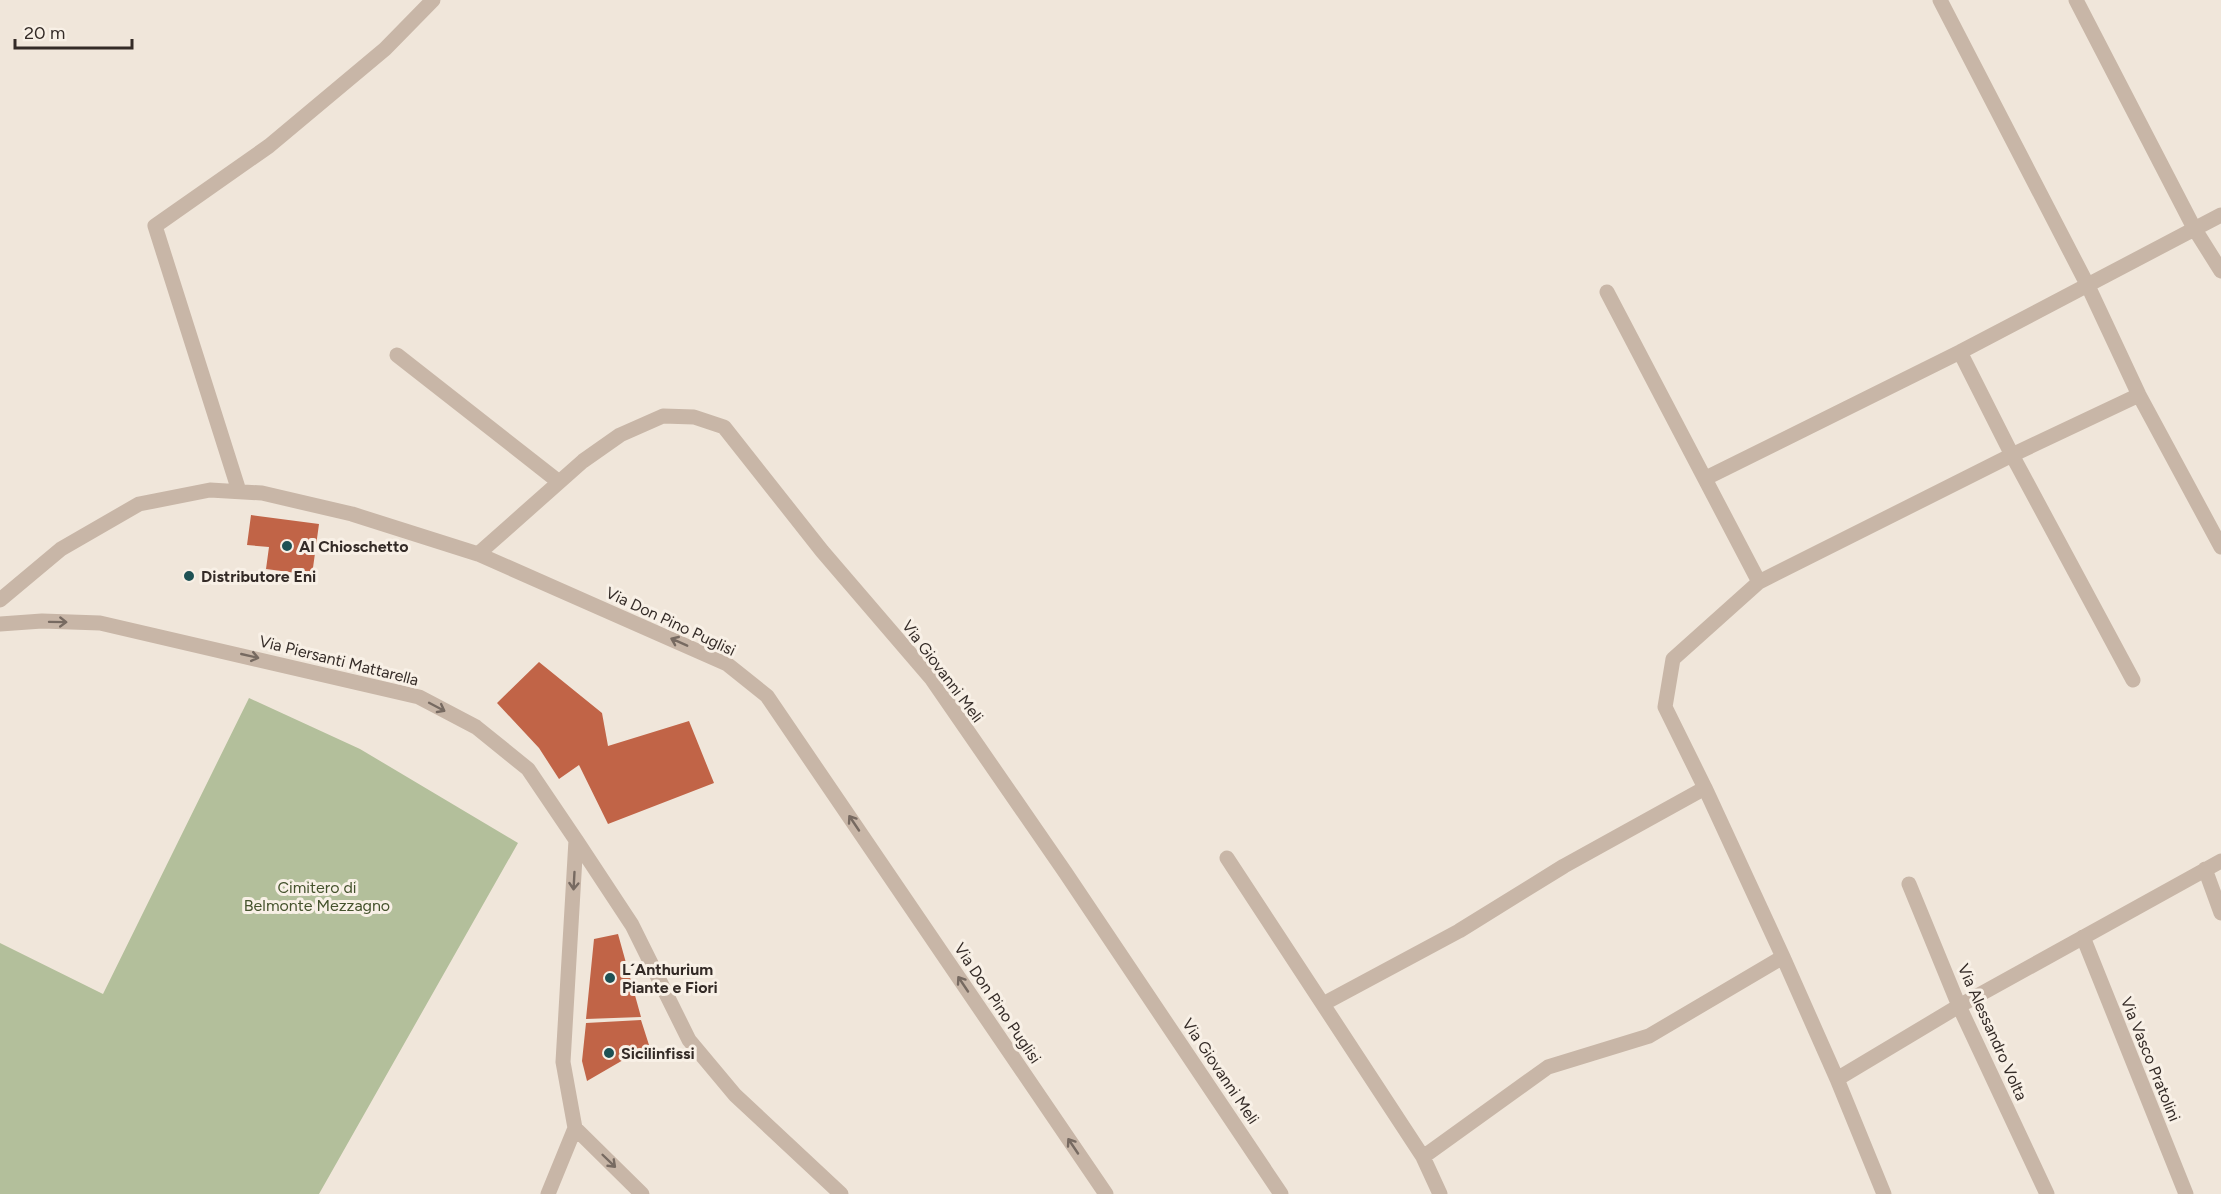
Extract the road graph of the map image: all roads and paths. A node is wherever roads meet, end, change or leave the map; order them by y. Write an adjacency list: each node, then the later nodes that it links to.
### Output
1 (433, 0): 15 (street)
2 (1940, 0): 7 (street)
3 (2076, 0): 5 (street)
4 (2221, 215): 5 (street)
5 (2194, 228): 6 (street); 7 (street)
6 (2221, 271)
7 (2088, 286): 9 (street); 11 (street)
8 (1607, 292): 13 (street)
9 (1960, 352): 12 (street); 13 (street)
10 (397, 355): 14 (street)
11 (2139, 395): 12 (street); 16 (street)
12 (2012, 455): 18 (street); 21 (street)
13 (1706, 478): 18 (street)
14 (559, 482): 17 (street, Via Giovanni Meli); 40 (street, Via Giovanni Meli)
15 (239, 491): 17 (street, Via Don Pino Puglisi); 19 (street, Via Don Pino Puglisi)
16 (2221, 548)
17 (478, 554): 39 (street, Via Don Pino Puglisi, one-way to 17)
18 (1759, 582): 22 (street)
19 (0, 600)
20 (0, 624): 23 (street, Via Piersanti Mattarella, one-way to 23)
21 (2133, 680)
22 (1705, 788): 30 (street); 31 (street)
23 (576, 840): 34 (street, one-way to 34); 38 (street, Via Piersanti Mattarella)
24 (1227, 858): 31 (street)
25 (2221, 861): 26 (street)
26 (2205, 869): 28 (street); 29 (street)
27 (1910, 884): 32 (street, Via Alessandro Volta)
28 (2221, 913)
29 (2083, 937): 32 (street); 44 (street, Via Vasco Pratolini)
30 (1783, 957): 33 (street); 35 (street)
31 (1323, 1004): 35 (street)
32 (1959, 1006): 33 (street); 43 (street, Via Alessandro Volta)
33 (1837, 1079): 42 (street)
34 (575, 1128): 36 (street); 37 (street, one-way to 37)
35 (1423, 1157): 41 (street)
36 (548, 1194)
37 (642, 1194)
38 (841, 1194)
39 (1106, 1194)
40 (1281, 1194)
41 (1440, 1194)
42 (1884, 1194)
43 (2047, 1194)
44 (2186, 1194)

